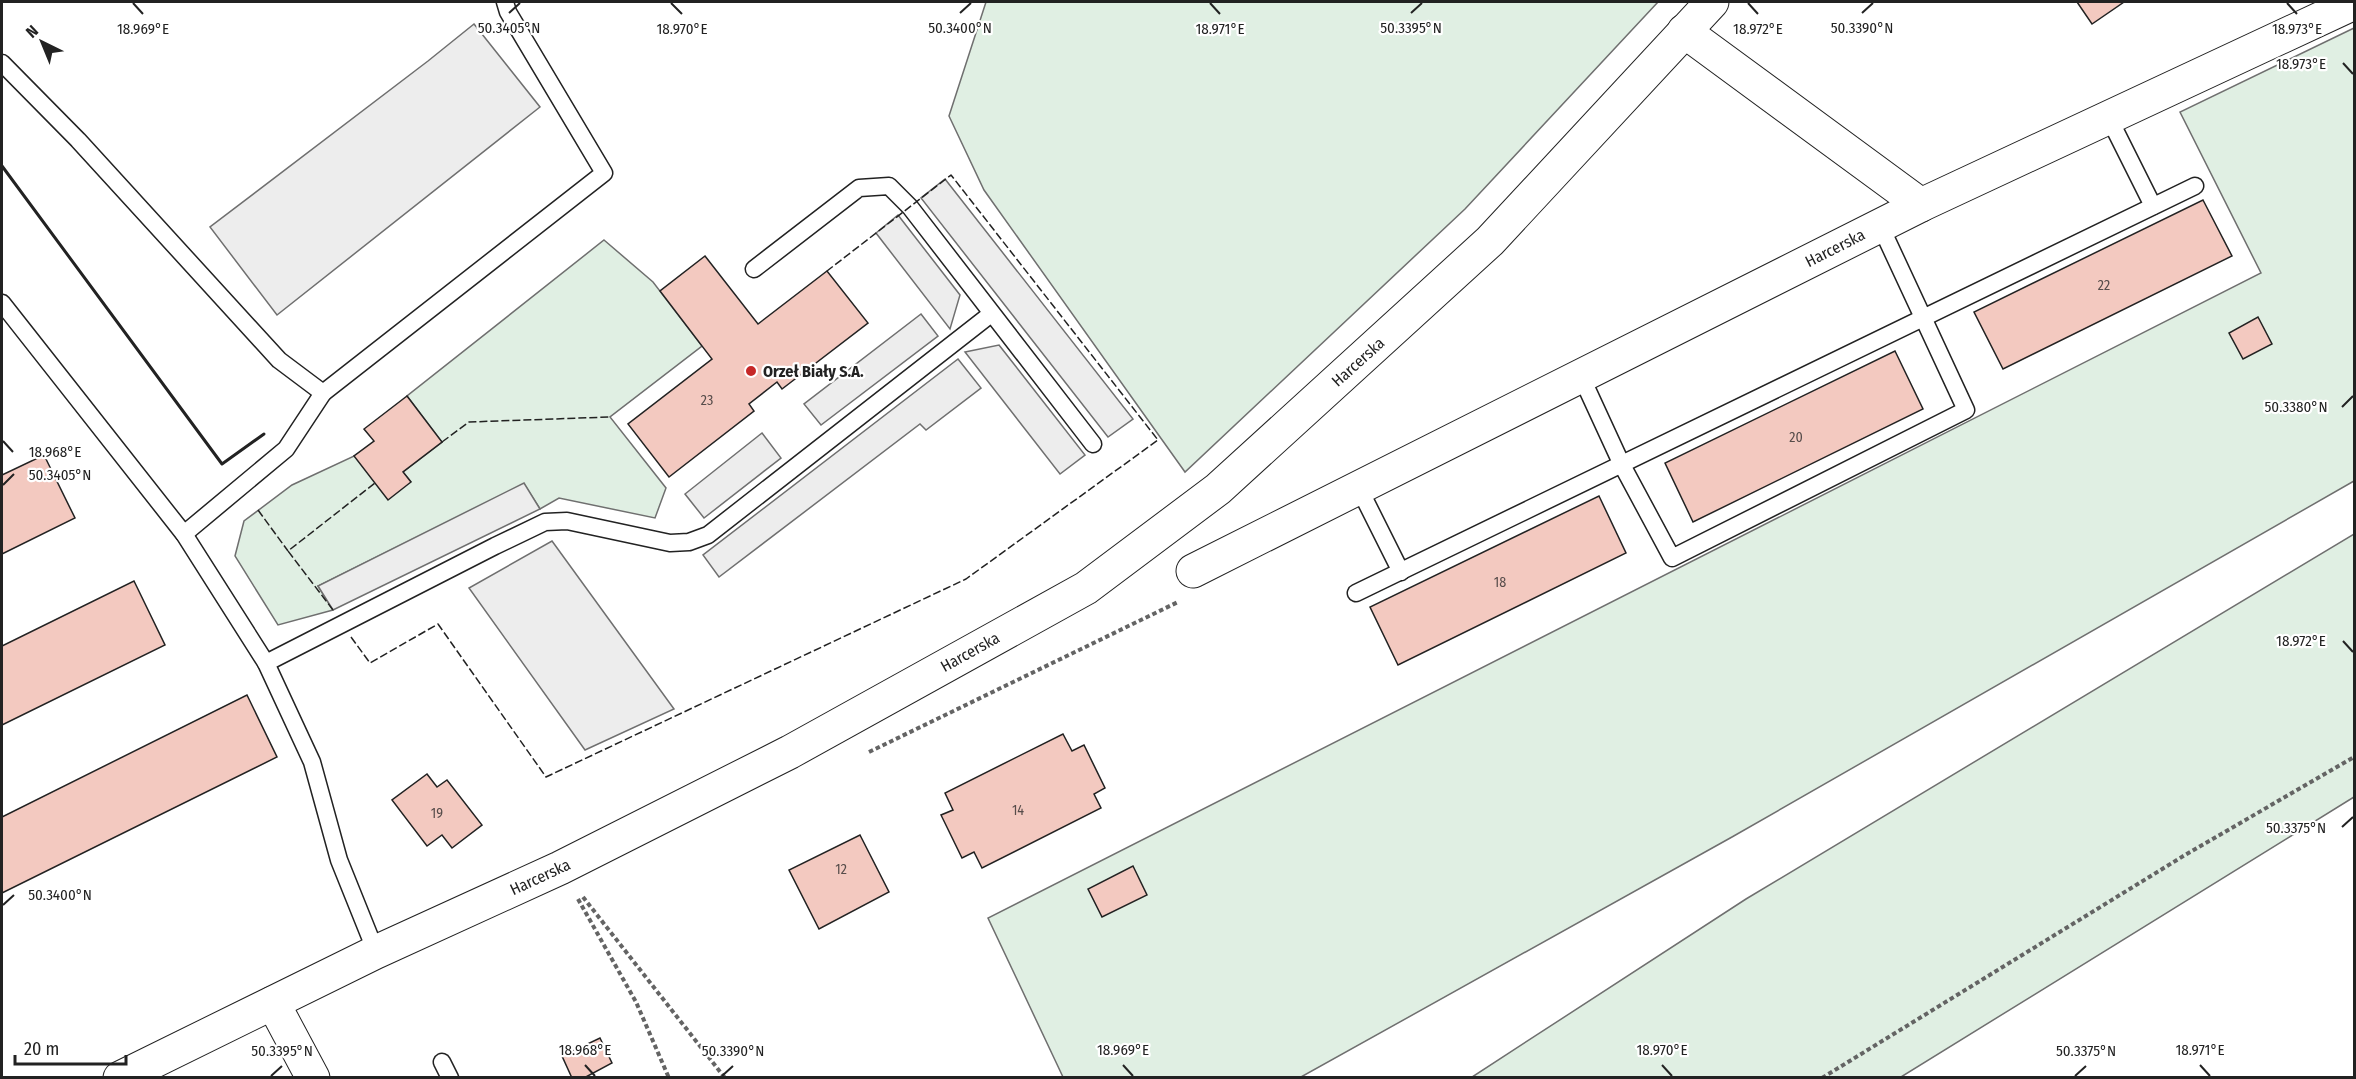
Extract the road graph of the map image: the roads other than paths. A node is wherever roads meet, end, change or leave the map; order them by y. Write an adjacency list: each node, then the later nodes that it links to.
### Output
1 (505, 2): 16 (lane)
2 (1712, 2): 4 (main road, Harcerska)
3 (2355, 3): 6 (main road, Harcerska)
4 (1684, 31): 8 (main road); 25 (main road, Harcerska)
5 (2, 63): 16 (lane)
6 (2109, 118): 8 (main road, Harcerska); 9 (lane)
7 (2195, 186): 9 (lane)
8 (1921, 205): 10 (main road, Harcerska)
9 (2153, 206): 14 (lane)
10 (1880, 225): 14 (lane); 15 (main road, Harcerska)
11 (754, 269): 13 (lane)
12 (2, 303): 20 (lane)
13 (991, 314): 17 (lane); 24 (lane)
14 (1923, 318): 18 (lane); 18 (lane)
15 (1581, 376): 18 (lane); 19 (main road, Harcerska)
16 (323, 393): 20 (lane)
17 (1093, 444)
18 (1622, 465): 21 (lane)
19 (1359, 488): 21 (lane); 22 (main road, Harcerska)
20 (184, 534): 24 (lane)
21 (1401, 572): 23 (lane)
22 (1191, 584)
23 (1356, 593)
24 (266, 663): 25 (lane)
25 (376, 952): 26 (main road, Harcerska)
26 (273, 1003): 28 (main road); 29 (main road, Harcerska)
27 (442, 1062): 30 (lane)
28 (309, 1071)
29 (120, 1077)
30 (450, 1077)

